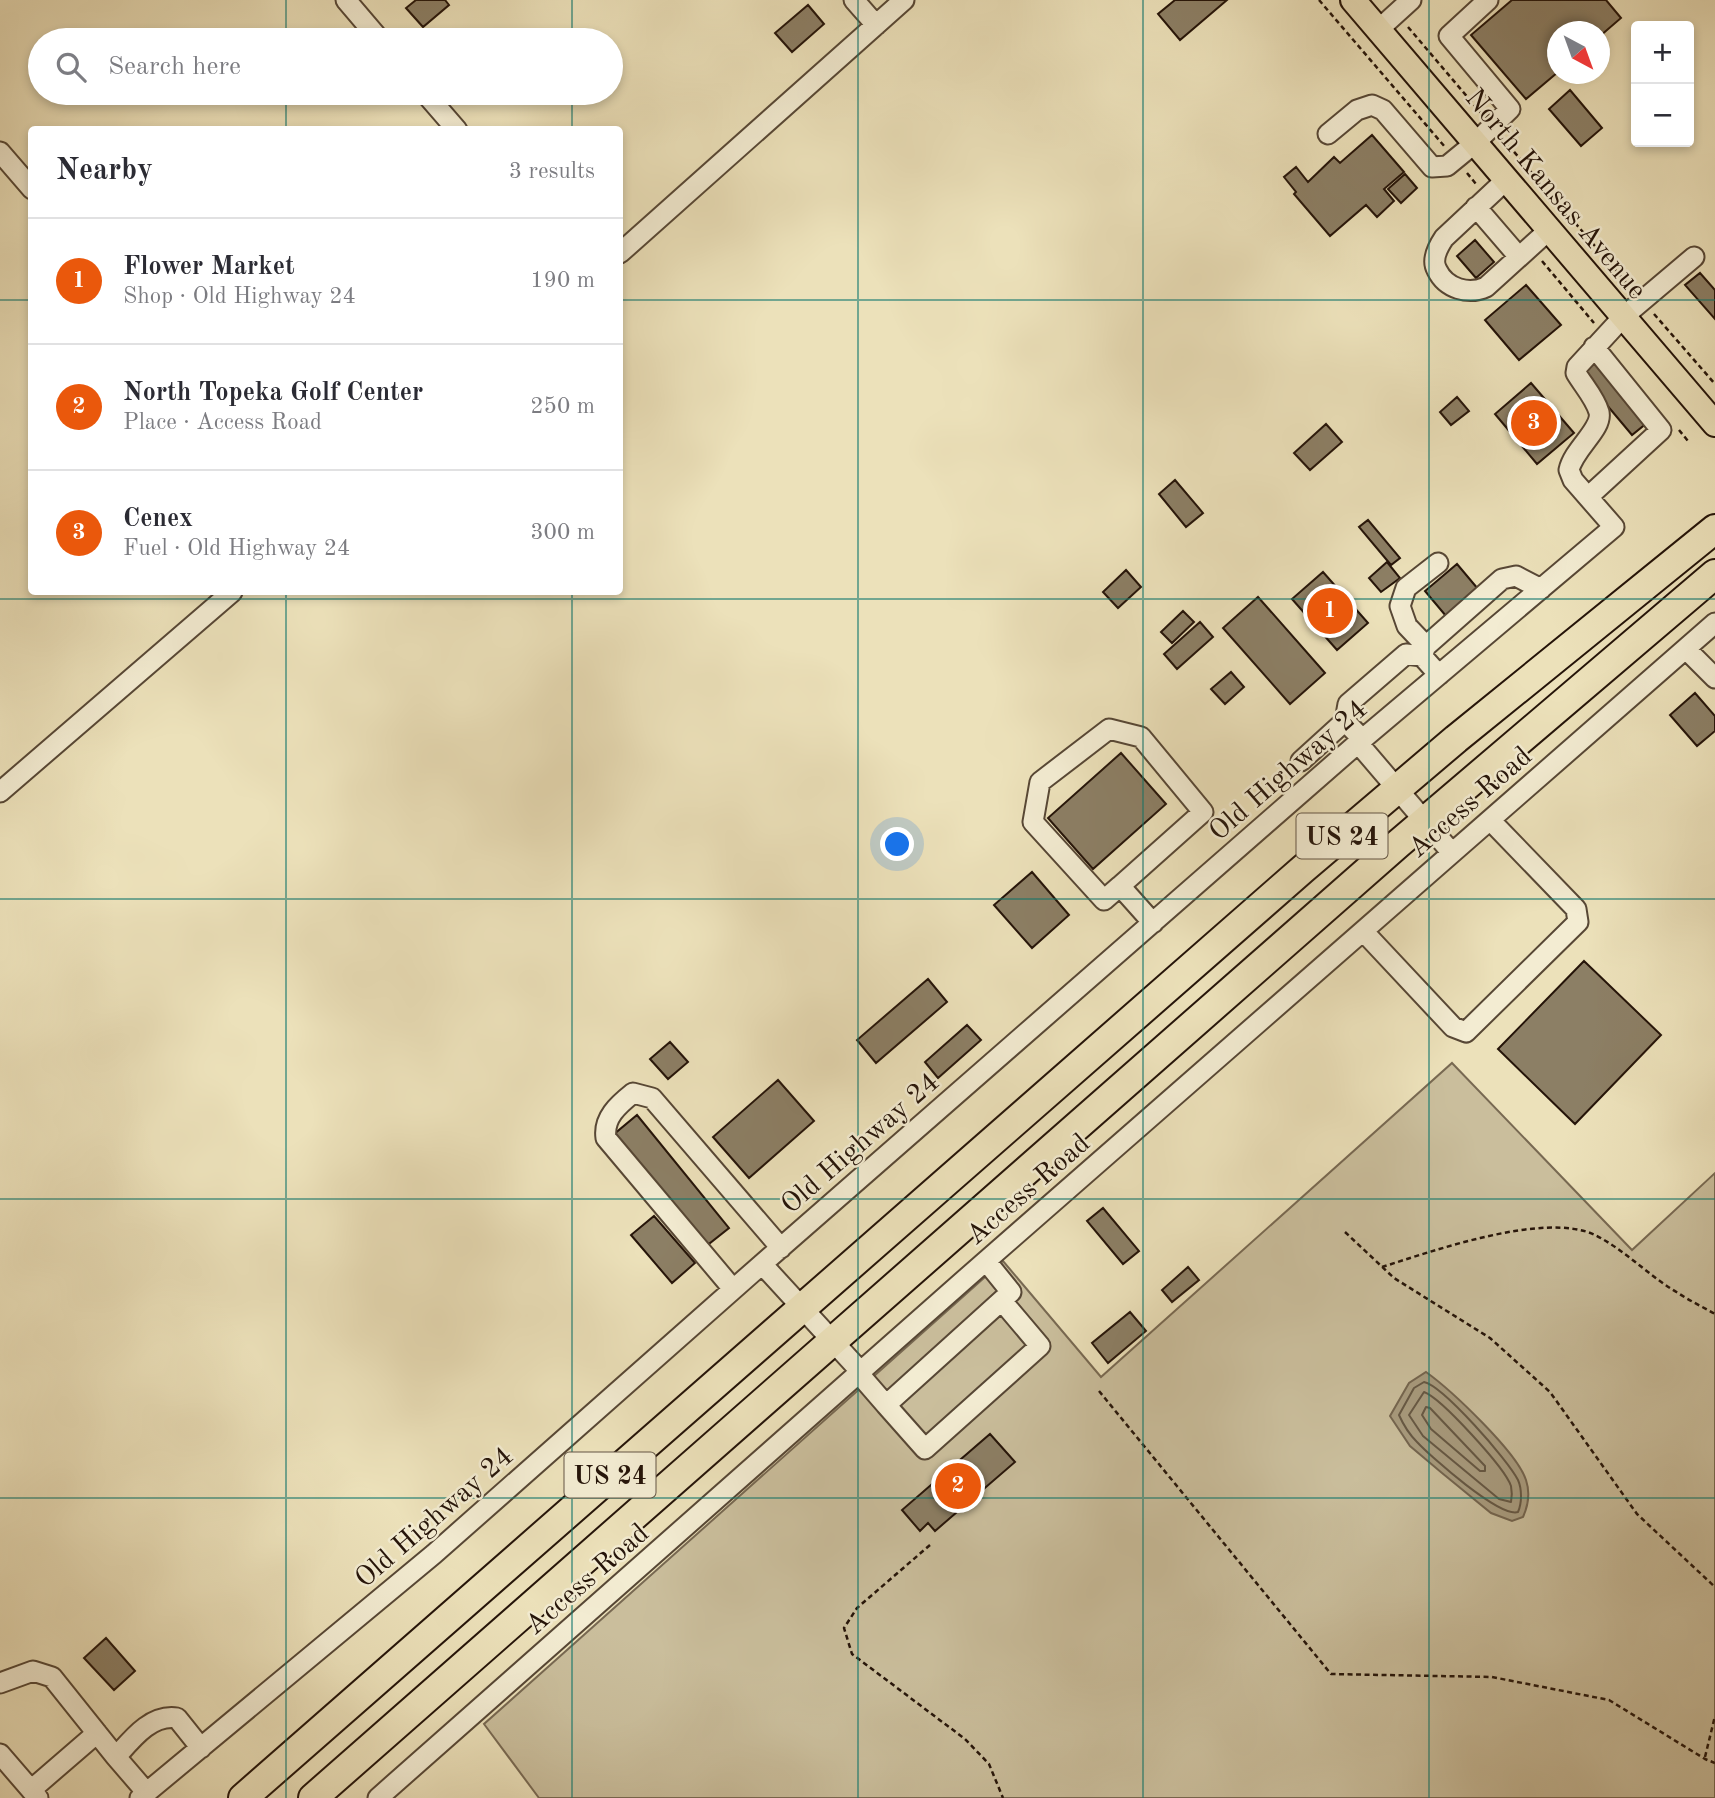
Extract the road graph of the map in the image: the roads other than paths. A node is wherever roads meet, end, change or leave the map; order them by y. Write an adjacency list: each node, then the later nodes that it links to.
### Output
1 (346, 0): 8 (street)
2 (854, 0): 7 (street)
3 (904, 0): 7 (street)
4 (1353, 0): 9 (main road, North Kansas Avenue)
5 (1411, 0): 9 (street)
6 (1488, 0): 13 (street)
7 (876, 25): 19 (street)
8 (370, 28)
9 (1378, 30): 13 (main road, North Kansas Avenue)
10 (435, 105): 11 (street)
11 (454, 126)
12 (1328, 134): 13 (street)
13 (1483, 135): 15 (main road, North Kansas Avenue)
14 (0, 152): 16 (street)
15 (1506, 180): 17 (street); 18 (main road, North Kansas Avenue)
16 (28, 184)
17 (1476, 207): 20 (street); 20 (street)
18 (1549, 230): 20 (street); 22 (main road, North Kansas Avenue)
19 (623, 250)
20 (1519, 257)
21 (1694, 257): 22 (street)
22 (1633, 309): 23 (street); 24 (main road, North Kansas Avenue)
23 (1594, 347): 25 (street); 25 (street)
24 (1715, 424)
25 (1588, 497): 29 (street, Old Highway 24)
26 (1715, 529): 41 (highway, US 24)
27 (1438, 563): 33 (street)
28 (1715, 574): 44 (highway, US 24)
29 (1541, 589): 33 (street); 34 (street, Old Highway 24)
30 (229, 595): 42 (street)
31 (1715, 623): 32 (street, Access Road)
32 (1686, 649): 35 (street); 43 (street, Access Road)
33 (1424, 651): 34 (street); 36 (street)
34 (1439, 675): 37 (street, Old Highway 24)
35 (1715, 678)
36 (1345, 721): 37 (street); 38 (street)
37 (1360, 742): 40 (street, Old Highway 24); 41 (street)
38 (1322, 743): 39 (street); 40 (street)
39 (1301, 761)
40 (1339, 761): 47 (street, Old Highway 24)
41 (1396, 789): 44 (street); 54 (highway, US 24)
42 (0, 792)
43 (1489, 820): 45 (street, Access Road); 48 (street)
44 (1424, 821): 45 (street); 55 (highway, US 24)
45 (1452, 853): 48 (street, Access Road)
46 (1120, 886): 46 (street); 47 (street)
47 (1153, 923): 49 (street, Old Highway 24)
48 (1363, 930): 50 (street, Access Road)
49 (781, 1248): 51 (street, Old Highway 24); 52 (street)
50 (986, 1261): 53 (street); 56 (street, Access Road)
51 (762, 1264): 52 (street, Old Highway 24); 54 (street)
52 (733, 1289): 60 (street, Old Highway 24)
53 (1002, 1301): 57 (street); 57 (street)
54 (802, 1307): 55 (street); 66 (highway, US 24)
55 (832, 1340): 56 (street); 67 (highway, US 24)
56 (861, 1374): 57 (street); 65 (street, Access Road)
57 (886, 1405)
58 (0, 1683): 59 (street)
59 (97, 1733): 62 (street); 63 (street)
60 (201, 1748): 62 (street); 64 (street, Old Highway 24)
61 (0, 1754): 63 (street)
62 (116, 1757): 64 (street)
63 (34, 1794)
64 (143, 1795)
65 (388, 1795)
66 (243, 1798)
67 (313, 1798)

